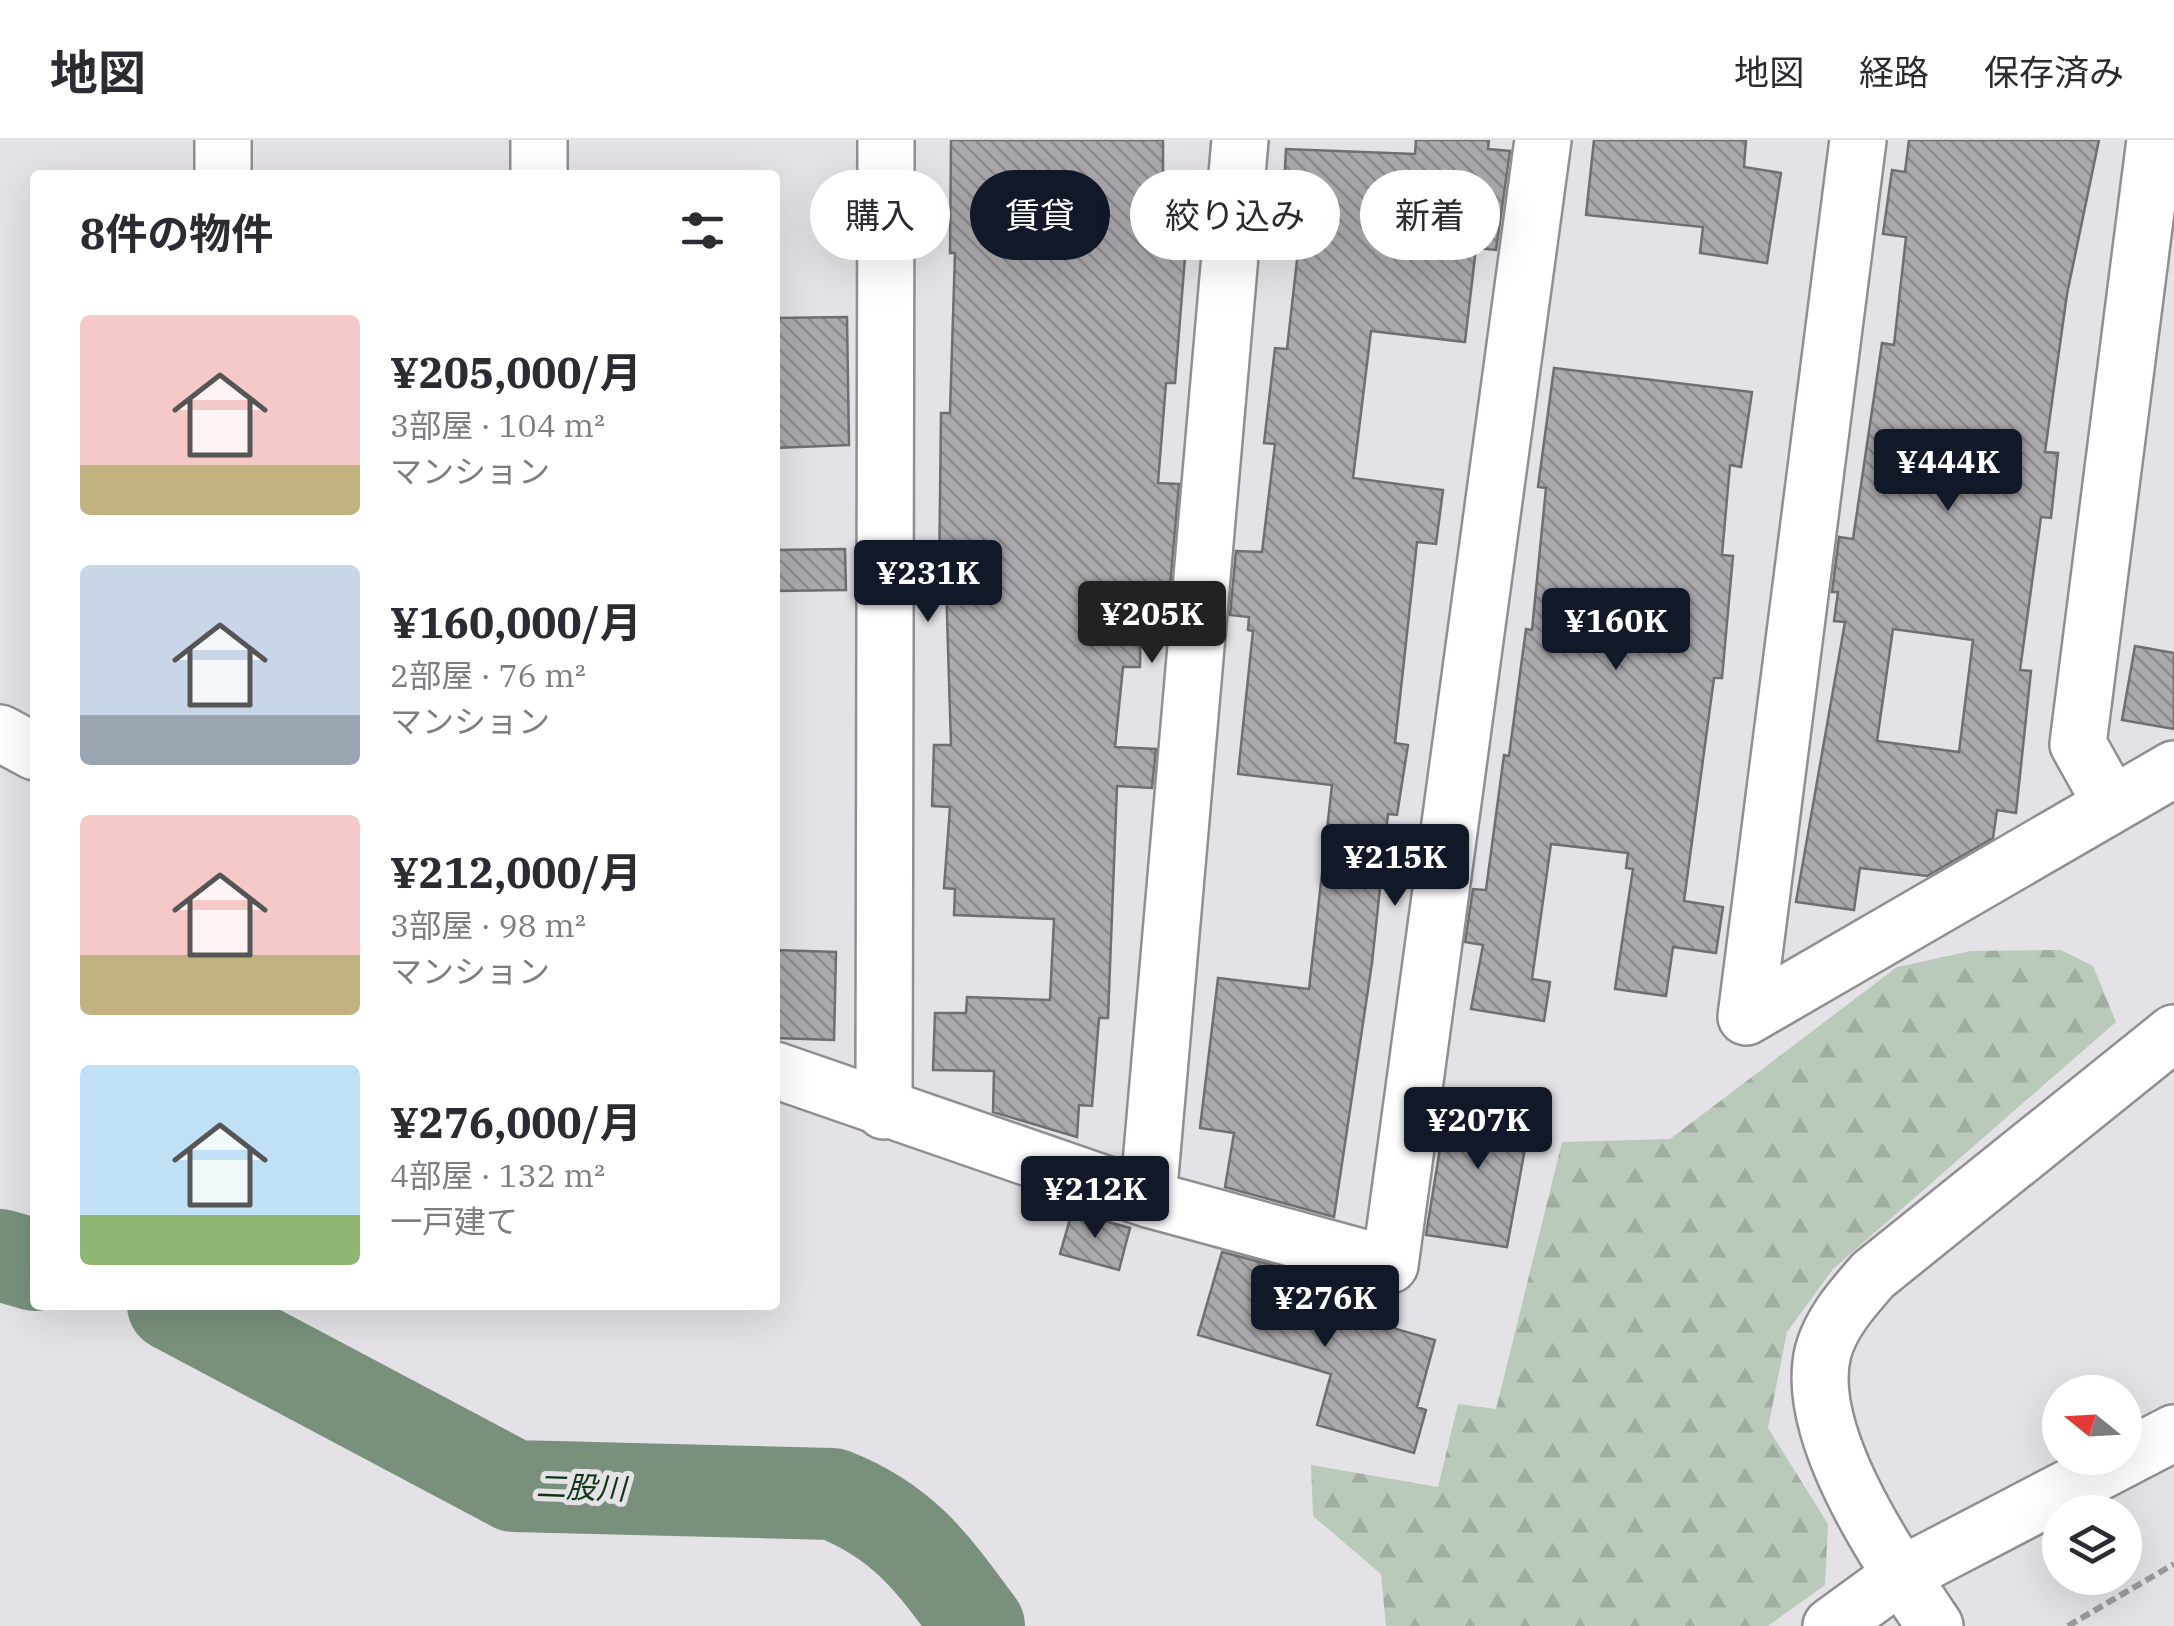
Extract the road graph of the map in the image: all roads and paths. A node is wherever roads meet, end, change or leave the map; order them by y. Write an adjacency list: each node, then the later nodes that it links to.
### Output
1 (223, 140): 8 (street)
2 (539, 140): 9 (street)
3 (886, 140): 16 (street)
4 (1240, 140): 17 (street)
5 (1543, 140): 17 (street)
6 (1858, 140): 13 (street)
7 (2154, 140): 13 (street)
8 (223, 170)
9 (539, 170)
10 (0, 733): 11 (street)
11 (30, 749)
12 (2174, 769): 13 (street)
13 (2112, 805)
14 (2174, 1033): 20 (street)
15 (780, 1072): 16 (street)
16 (884, 1111): 17 (street)
17 (1148, 1198)
18 (2174, 1433): 20 (street)
19 (2174, 1564): 23 (path)
20 (1901, 1575): 21 (street); 22 (street)
21 (1831, 1626)
22 (1935, 1626)
23 (2068, 1626)

